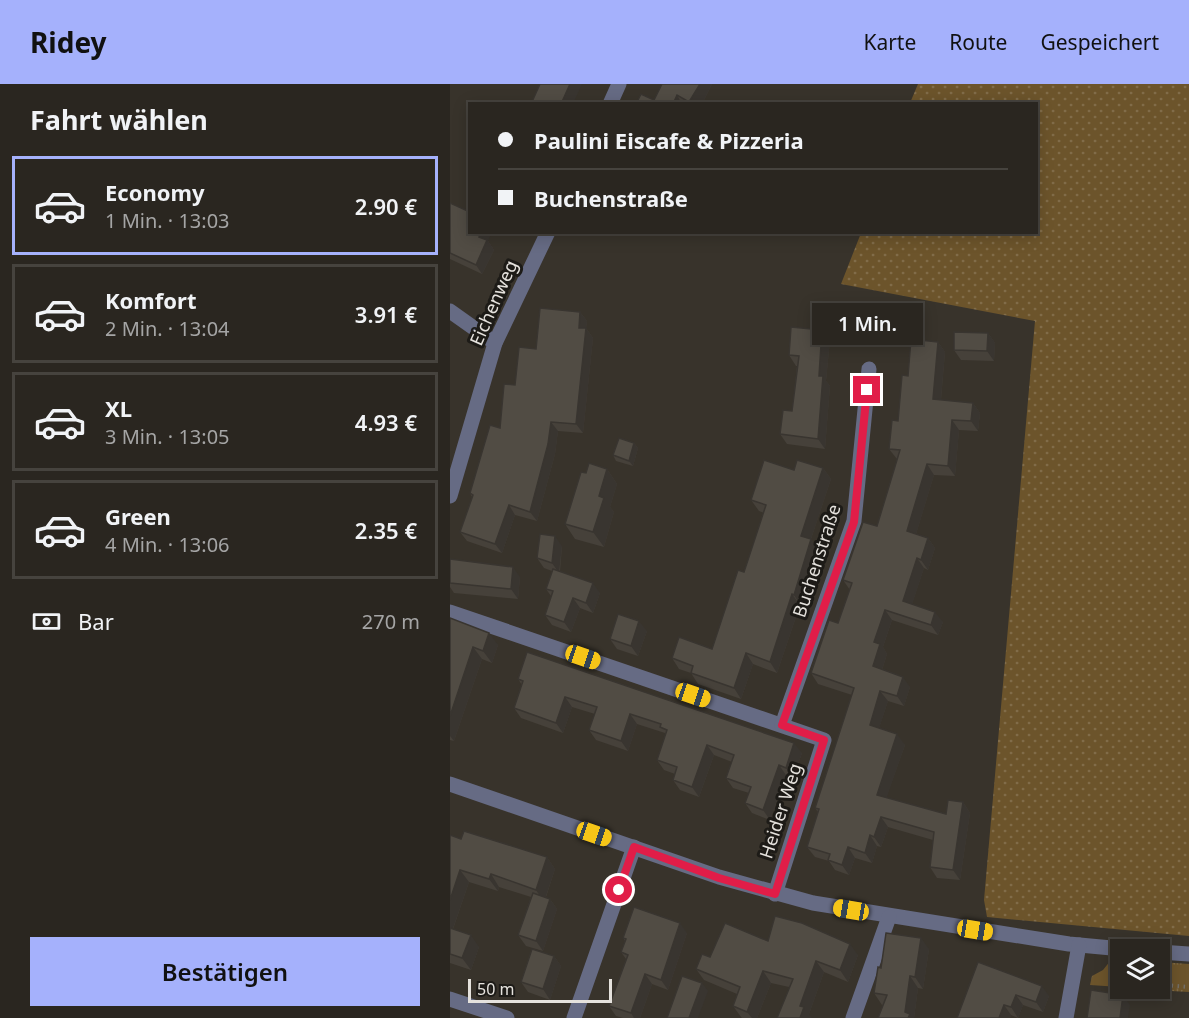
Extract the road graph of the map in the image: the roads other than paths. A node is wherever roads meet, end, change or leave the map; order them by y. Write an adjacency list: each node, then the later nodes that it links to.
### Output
1 (619, 84): 2 (street)
2 (611, 102)
3 (547, 234): 5 (street, Eichenweg)
4 (450, 311): 5 (street)
5 (495, 343): 7 (street, Eichenweg)
6 (869, 369): 10 (street, Buchenstraße)
7 (453, 478): 8 (street, Eichenweg)
8 (450, 496)
9 (450, 612): 10 (street, Heider Weg)
10 (782, 725): 13 (street, Heider Weg)
11 (450, 784): 12 (street)
12 (634, 847): 13 (street); 21 (street)
13 (775, 894): 14 (street)
14 (889, 917): 15 (street); 22 (street)
15 (1079, 945): 16 (street); 23 (street)
16 (1110, 948)
17 (1170, 953): 18 (street)
18 (1189, 954)
19 (450, 999): 20 (street)
20 (507, 1018)
21 (574, 1018)
22 (853, 1018)
23 (1066, 1018)

